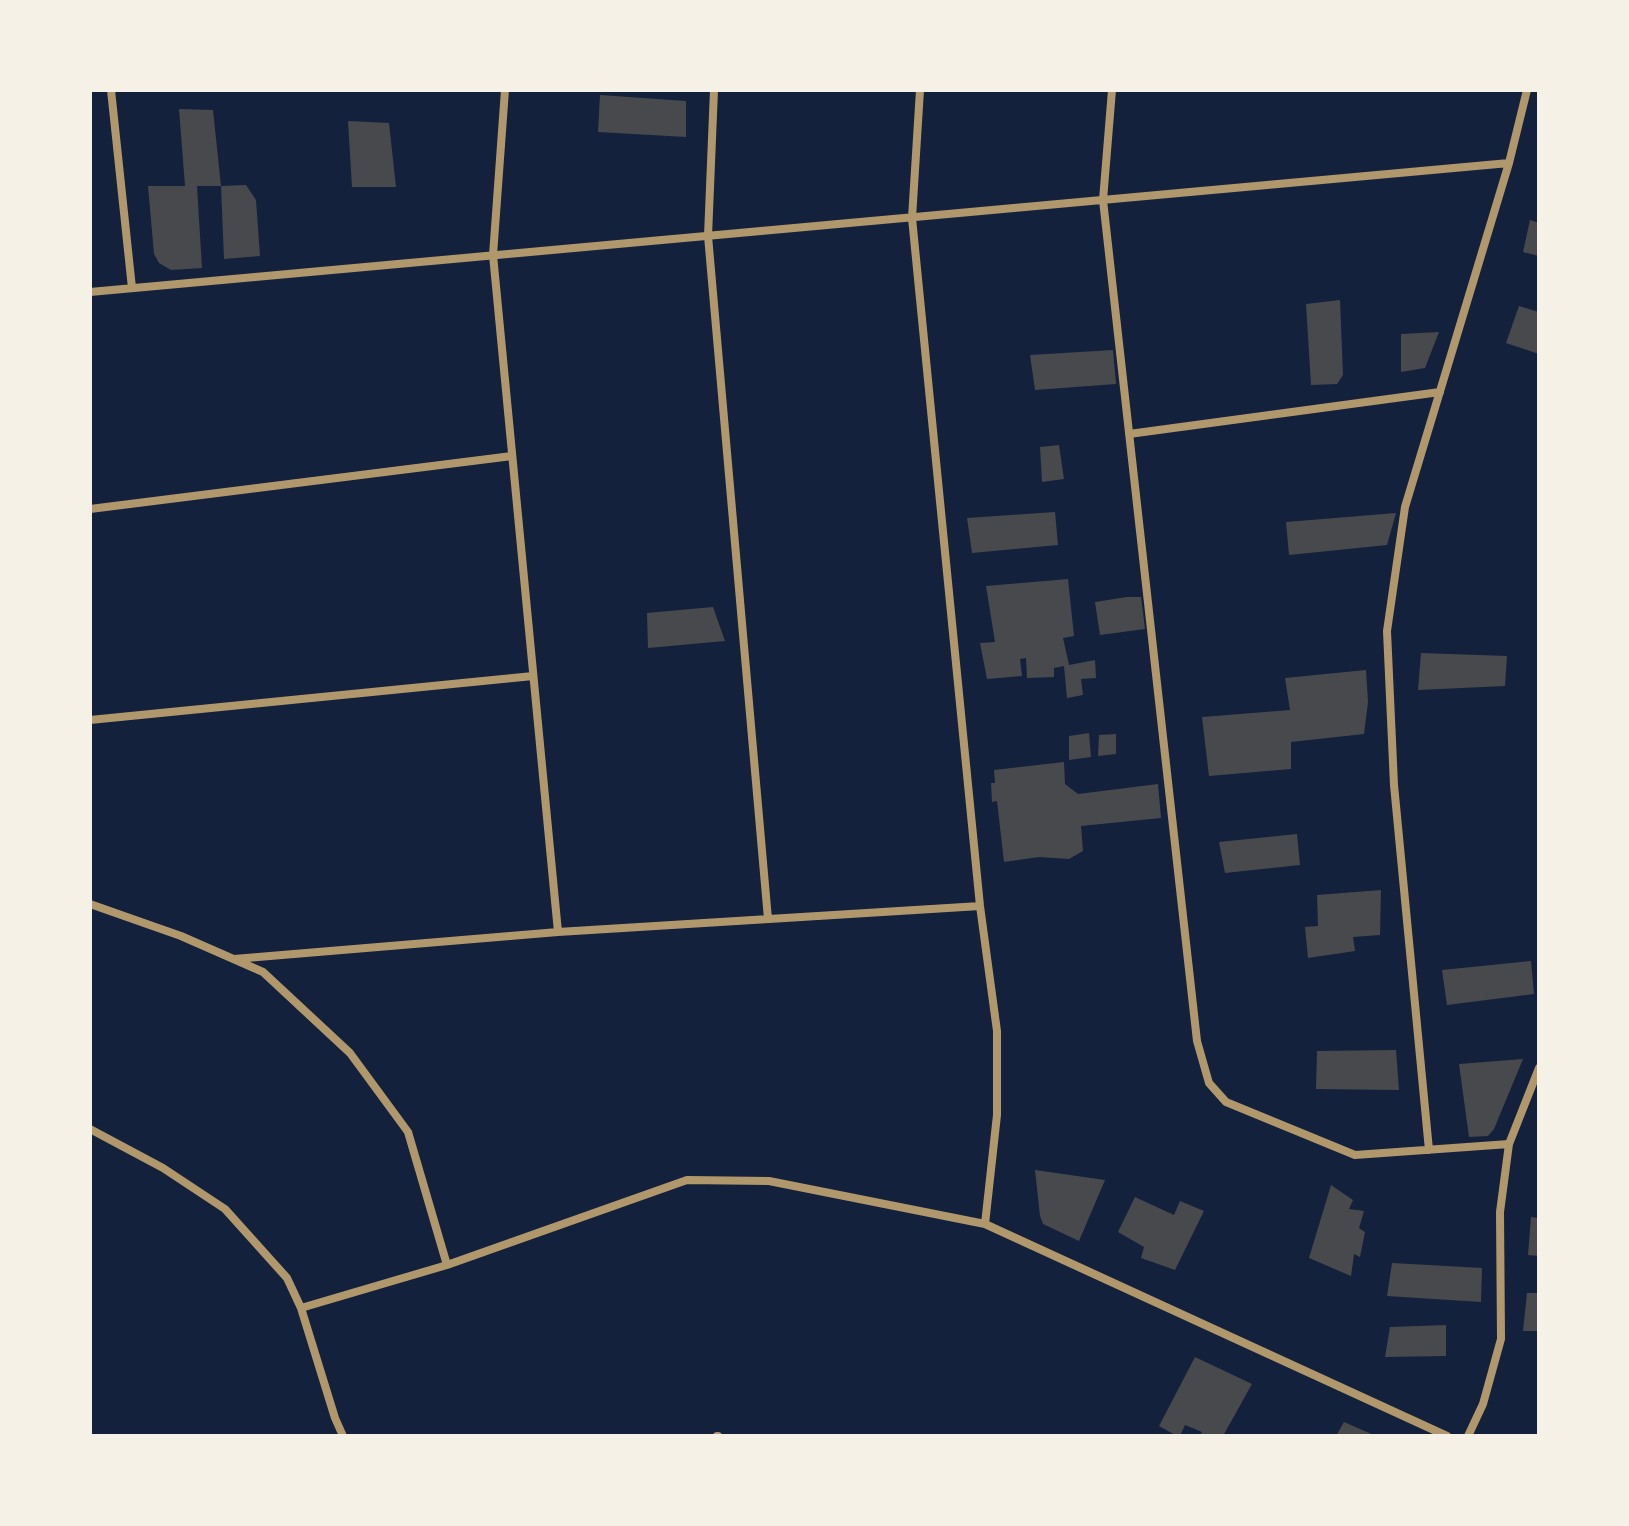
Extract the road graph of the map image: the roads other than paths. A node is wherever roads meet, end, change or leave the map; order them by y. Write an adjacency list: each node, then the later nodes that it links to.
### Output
1 (111, 90): 13 (street)
2 (495, 90): 3 (street)
3 (505, 90): 12 (street)
4 (714, 90): 11 (street)
5 (920, 90): 10 (street)
6 (1112, 90): 9 (street)
7 (1527, 90): 8 (street)
8 (1509, 163): 9 (street); 15 (street)
9 (1103, 200): 10 (street); 16 (street)
10 (912, 218): 11 (street); 22 (street)
11 (708, 236): 12 (street); 23 (street)
12 (493, 255): 13 (street); 17 (street)
13 (132, 288): 14 (street)
14 (90, 292)
15 (1440, 392): 16 (street); 29 (street)
16 (1129, 434): 29 (street)
17 (512, 456): 18 (street); 19 (street)
18 (90, 509)
19 (533, 676): 20 (street); 24 (street)
20 (90, 720)
21 (90, 904): 25 (street)
22 (980, 906): 23 (street); 30 (street)
23 (768, 919): 24 (street)
24 (558, 932): 25 (street)
25 (234, 959): 31 (street)
26 (1539, 1068): 28 (street)
27 (90, 1129): 32 (street)
28 (1509, 1144): 29 (street); 35 (street)
29 (1429, 1150)
30 (985, 1224): 31 (street); 34 (street)
31 (447, 1265): 32 (street)
32 (301, 1308): 33 (street)
33 (343, 1436)
34 (1447, 1436)
35 (1468, 1436)

